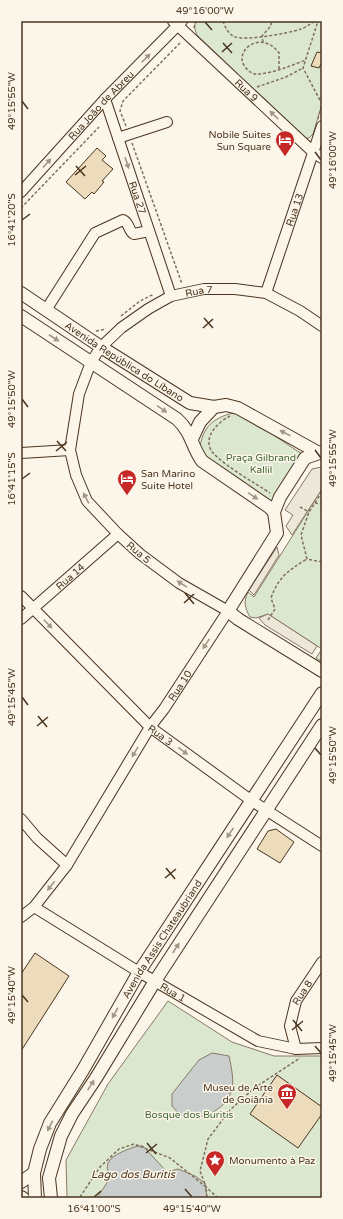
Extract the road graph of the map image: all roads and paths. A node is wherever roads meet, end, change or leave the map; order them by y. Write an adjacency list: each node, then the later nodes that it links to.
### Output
1 (223, 21): 6 (path)
2 (272, 21): 6 (path)
3 (315, 21): 6 (path)
4 (318, 21): 9 (path)
5 (178, 23): 15 (street, Rua João de Abreu, one-way to 5); 23 (street, Rua 9, one-way to 5)
6 (262, 36): 7 (path)
7 (263, 42): 10 (path); 12 (path)
8 (180, 43): 18 (path)
9 (306, 60): 11 (path); 12 (path)
10 (244, 66): 12 (path); 13 (path)
11 (304, 68): 14 (path); 16 (path)
12 (278, 69)
13 (241, 70)
14 (253, 88)
15 (105, 99): 21 (street, Rua 27); 25 (street, Rua João de Abreu, one-way to 15)
16 (322, 104)
17 (167, 122): 21 (street)
18 (125, 126)
19 (322, 126): 23 (street, Rua 13)
20 (98, 127): 26 (path)
21 (118, 138): 27 (street, Rua 27, one-way to 27)
22 (131, 140): 28 (path)
23 (313, 152): 24 (street, Rua 9); 31 (street, Rua 13)
24 (322, 158)
25 (21, 192)
26 (21, 208)
27 (149, 231): 32 (street, Rua 27); 33 (street)
28 (183, 286)
29 (158, 292): 35 (path)
30 (21, 293): 33 (main road, Avenida República do Líbano)
31 (266, 293): 32 (street, Rua 7); 37 (street, Rua 7)
32 (172, 296): 39 (street, Rua 7)
33 (46, 310): 39 (main road, Avenida República do Líbano)
34 (21, 316): 40 (main road, Avenida República do Líbano, one-way to 40)
35 (120, 317)
36 (110, 325): 38 (path)
37 (322, 326)
38 (95, 331)
39 (101, 347): 40 (street, Rua 7); 41 (main road, Avenida República do Líbano)
40 (91, 362): 43 (main road, Avenida República do Líbano, one-way to 43); 44 (street, Rua 5)
41 (214, 407): 43 (main road); 45 (main road, Avenida República do Líbano, one-way to 41)
42 (231, 416): 48 (path)
43 (192, 439): 52 (main road, Avenida República do Líbano, one-way to 52)
44 (70, 450): 46 (street); 54 (street, Rua 5, one-way to 44)
45 (321, 452): 48 (main road, Rua 10)
46 (21, 453)
47 (322, 492): 49 (path)
48 (280, 497): 52 (main road, Rua 10)
49 (315, 503): 50 (path); 53 (path)
50 (322, 504)
51 (300, 507): 53 (path)
52 (274, 512): 59 (main road, Rua 10)
53 (310, 512): 55 (path)
54 (118, 534): 58 (street, Rua 14); 59 (street, Rua 5, one-way to 54)
55 (307, 559): 56 (path); 61 (path)
56 (322, 562)
57 (21, 596): 58 (street, Rua 3)
58 (33, 608): 60 (street, Rua 14); 65 (street, Rua 3, one-way to 65)
59 (228, 611): 62 (main road, Rua 5); 65 (street, Rua 10, one-way to 65)
60 (21, 619)
61 (268, 620)
62 (322, 671)
63 (322, 693): 66 (main road, Avenida Assis Chateaubriand)
64 (322, 725): 67 (main road, Avenida Assis Chateaubriand)
65 (150, 726): 66 (street, Rua 3, one-way to 66); 70 (street, Rua 10, one-way to 70)
66 (252, 801): 67 (street, Rua 3); 74 (main road, Avenida Assis Chateaubriand, one-way to 74)
67 (267, 810): 69 (street, Rua 3); 75 (main road, Avenida Assis Chateaubriand, one-way to 67)
68 (21, 819): 70 (street)
69 (322, 846)
70 (67, 865): 71 (street, Rua 10, one-way to 71)
71 (34, 907): 72 (street, Rua 10); 74 (street, Rua 1)
72 (21, 917)
73 (322, 962): 77 (street, Rua 8)
74 (139, 972): 75 (street, Rua 1); 78 (main road, Avenida Assis Chateaubriand, one-way to 78)
75 (155, 981): 77 (street, Rua 1); 83 (main road, Avenida Assis Chateaubriand, one-way to 75)
76 (318, 1048): 77 (street, Rua 1); 80 (path)
77 (296, 1049)
78 (34, 1173): 79 (main road); 82 (main road, Avenida Assis Chateaubriand)
79 (21, 1182)
80 (206, 1187): 81 (path); 84 (path); 85 (path)
81 (80, 1197)
82 (35, 1198)
83 (51, 1198)
84 (207, 1198)
85 (218, 1198)

